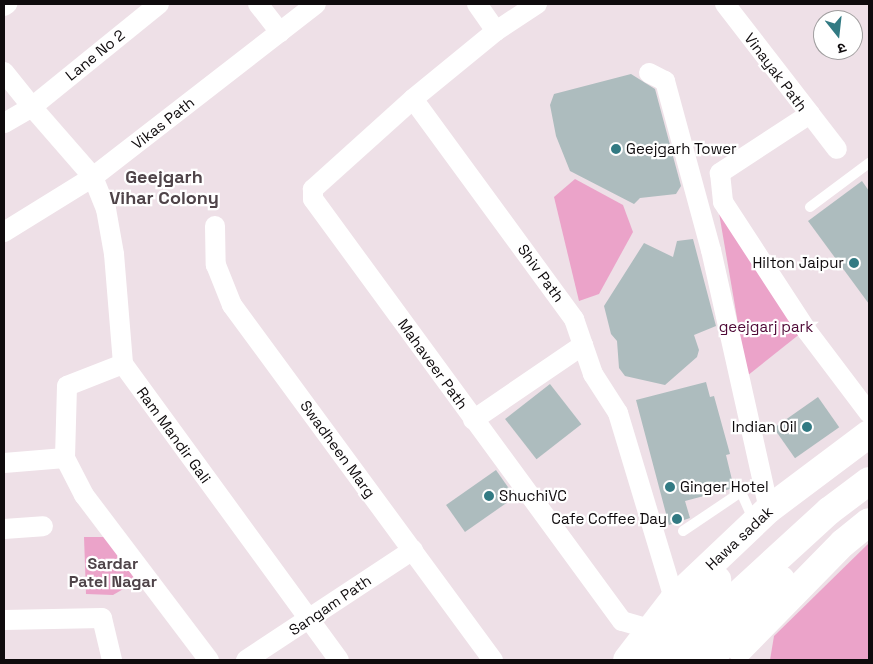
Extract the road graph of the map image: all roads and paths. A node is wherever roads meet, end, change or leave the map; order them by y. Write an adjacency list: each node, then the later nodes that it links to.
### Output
1 (7, 4): 8 (street)
2 (159, 4): 14 (street, Lane No 2)
3 (258, 4): 9 (street)
4 (316, 4): 9 (street, Vikas Path)
5 (477, 4): 10 (street)
6 (537, 4): 10 (street, Mahaveer Path)
7 (725, 4): 15 (street, Vinayak Path)
8 (4, 6)
9 (280, 32): 19 (street, Vikas Path)
10 (496, 32): 13 (street, Mahaveer Path)
11 (4, 72): 14 (street)
12 (649, 73): 33 (street)
13 (413, 99): 23 (street, Shiv Path); 26 (street, Mahaveer Path)
14 (32, 107): 16 (street, Lane No 2); 19 (street)
15 (810, 114): 17 (street); 25 (street, Vinayak Path)
16 (4, 123)
17 (837, 149)
18 (869, 163): 20 (lane)
19 (94, 177): 22 (street, Vikas Path); 24 (street)
20 (810, 207)
21 (215, 226): 38 (street, Swadheen Marg)
22 (4, 232)
23 (583, 345): 26 (street); 39 (street, Shiv Path)
24 (123, 364): 29 (street); 40 (street, Ram Mandir Gali)
25 (869, 413)
26 (473, 420): 42 (street, Mahaveer Path)
27 (869, 434): 33 (main road, Hawa sadak)
28 (869, 452): 49 (main road)
29 (65, 458): 30 (street); 45 (street)
30 (4, 463)
31 (869, 482): 50 (main road)
32 (869, 500): 51 (main road)
33 (762, 515): 37 (lane); 39 (main road, Hawa sadak)
34 (869, 522): 52 (main road)
35 (43, 526): 36 (street)
36 (4, 528)
37 (683, 531)
38 (413, 550): 40 (street, Sangam Path); 47 (street, Swadheen Marg)
39 (674, 600): 42 (main road, Hawa sadak)
40 (309, 619): 43 (street, Sangam Path); 46 (street, Ram Mandir Gali)
41 (4, 620): 44 (street)
42 (650, 629): 48 (main road, Hawa sadak)
43 (256, 658)
44 (112, 660)
45 (209, 660)
46 (339, 660)
47 (493, 660)
48 (627, 660)
49 (648, 660)
50 (680, 660)
51 (710, 660)
52 (728, 660)

